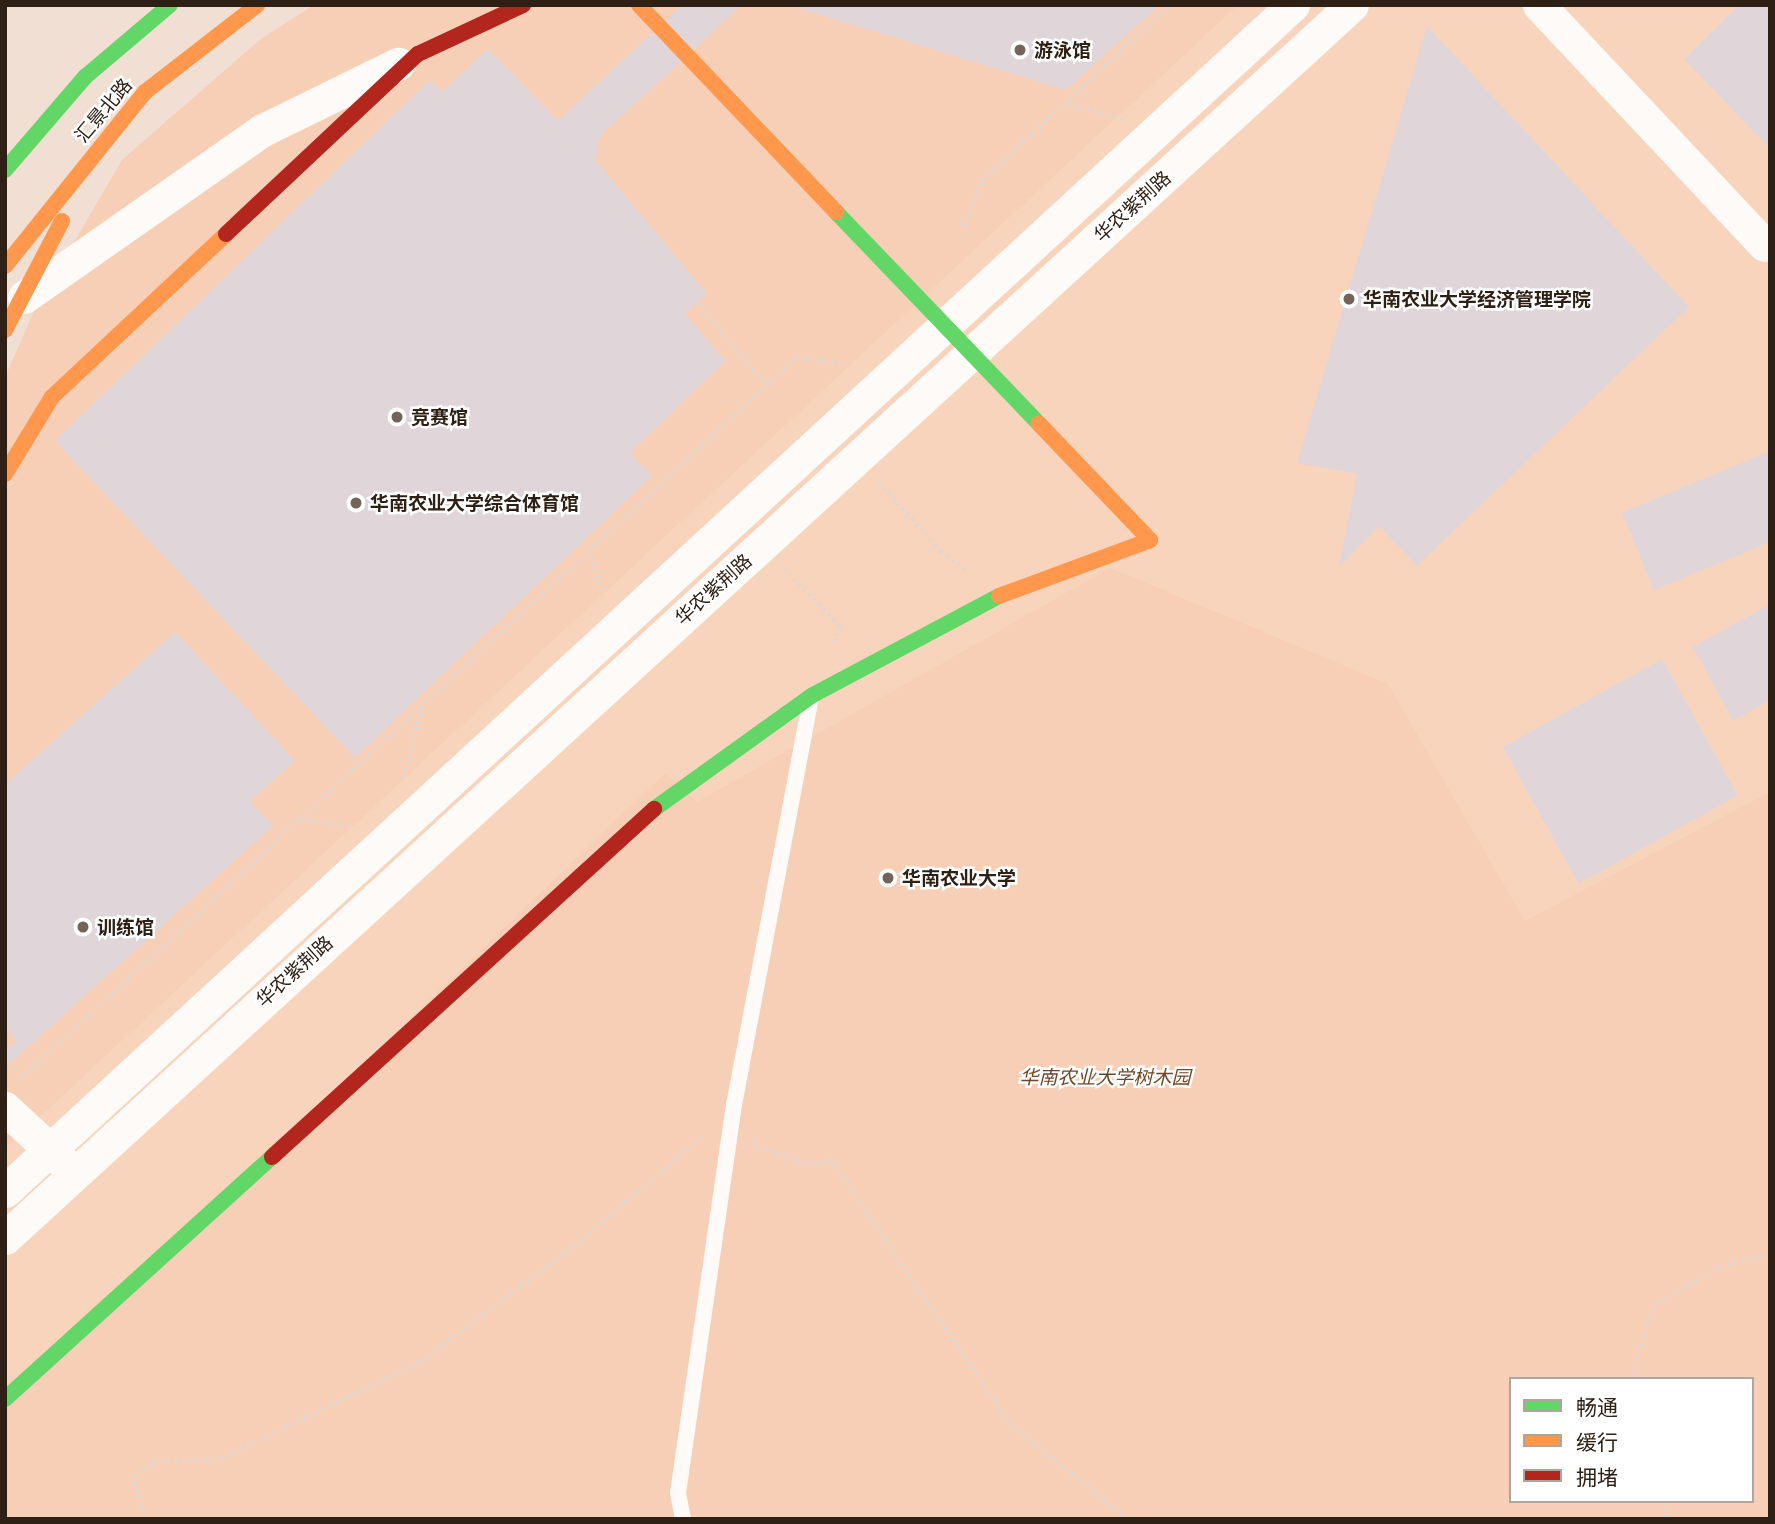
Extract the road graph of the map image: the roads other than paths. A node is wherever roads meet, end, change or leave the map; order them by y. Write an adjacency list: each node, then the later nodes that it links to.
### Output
1 (170, 5): 10 (street, 汇景北路)
2 (257, 5): 9 (street, 汇景北路)
3 (523, 5): 8 (street)
4 (639, 5): 14 (street)
5 (1293, 5): 14 (street, 华农紫荆路)
6 (1352, 5): 16 (street, 华农紫荆路)
7 (1539, 5): 11 (street)
8 (418, 54): 13 (street); 17 (street)
9 (101, 144): 12 (street, 汇景北路); 13 (street)
10 (5, 170)
11 (1764, 245)
12 (5, 266)
13 (24, 297): 15 (street)
14 (945, 325): 16 (street); 20 (street, 华农紫荆路)
15 (5, 330)
16 (972, 352): 18 (street); 21 (street, 华农紫荆路)
17 (5, 474)
18 (811, 696): 24 (street); 25 (lane)
19 (7, 1099): 20 (street)
20 (49, 1149): 21 (street); 22 (street, 华农紫荆路)
21 (74, 1172): 23 (street, 华农紫荆路)
22 (5, 1191)
23 (5, 1238)
24 (5, 1399)
25 (683, 1519)

